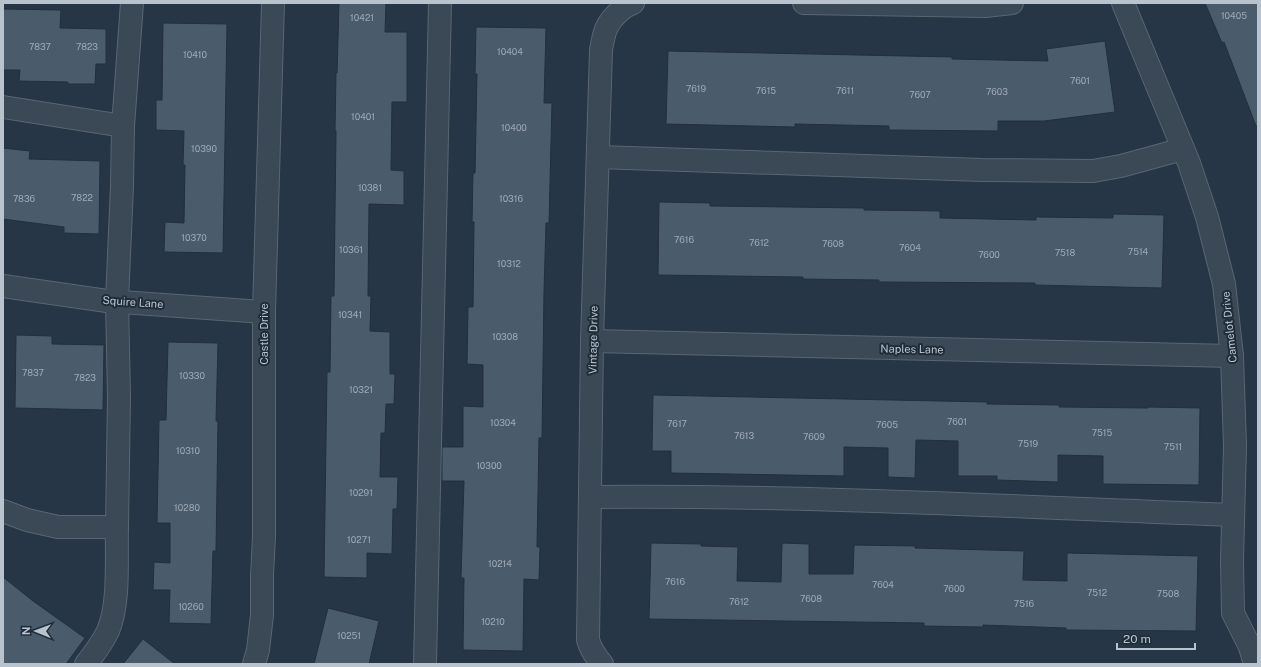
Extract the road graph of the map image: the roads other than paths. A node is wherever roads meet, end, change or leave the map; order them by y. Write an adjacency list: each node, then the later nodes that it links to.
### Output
1 (132, 3): 9 (street)
2 (273, 3): 14 (street, Castle Drive)
3 (440, 3): 24 (street)
4 (633, 3): 11 (street, Vintage Drive)
5 (804, 3): 6 (street)
6 (1012, 3)
7 (1123, 3): 10 (street, Camelot Drive)
8 (3, 107): 9 (street)
9 (123, 126): 13 (street)
10 (1183, 149): 11 (street); 16 (street, Camelot Drive)
11 (598, 157): 15 (street, Vintage Drive)
12 (3, 286): 13 (street, Squire Lane)
13 (117, 301): 14 (street, Squire Lane); 20 (street)
14 (264, 312): 23 (street, Castle Drive)
15 (592, 341): 16 (street, Naples Lane); 17 (street, Vintage Drive)
16 (1232, 356): 19 (street, Camelot Drive)
17 (590, 497): 19 (street); 21 (street, Vintage Drive)
18 (3, 511): 20 (street)
19 (1233, 515): 25 (street, Camelot Drive)
20 (117, 527): 22 (street)
21 (602, 663)
22 (86, 664)
23 (254, 664)
24 (425, 664)
25 (1255, 664)

